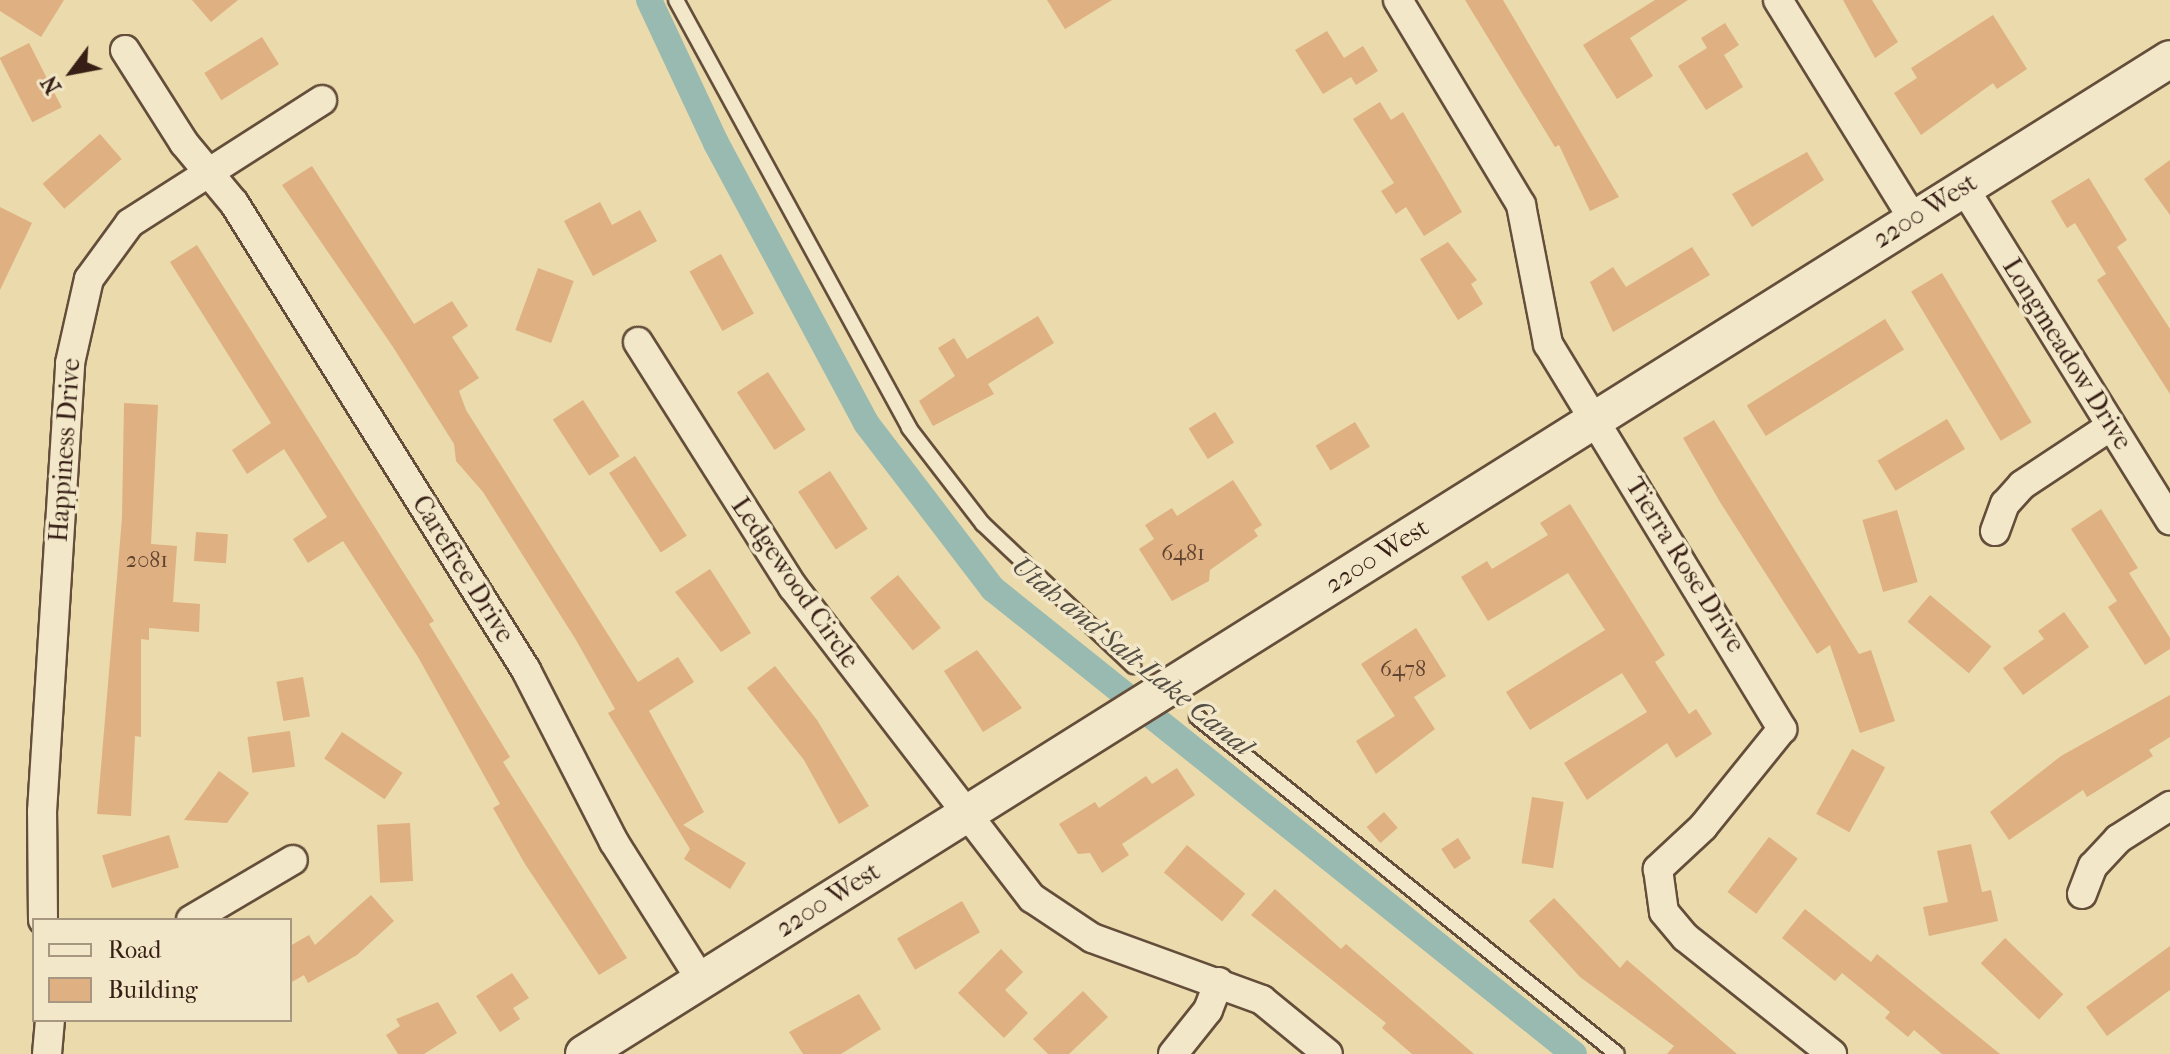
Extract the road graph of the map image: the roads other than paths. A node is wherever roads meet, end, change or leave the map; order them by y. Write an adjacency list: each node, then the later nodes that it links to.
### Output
1 (676, 0): 15 (lane)
2 (1398, 0): 11 (street, Tierra Rose Drive)
3 (1778, 0): 9 (street)
4 (125, 50): 7 (street, Carefree Drive)
5 (2170, 59): 8 (street, 2200 West)
6 (322, 100): 7 (street, Happiness Drive)
7 (208, 170): 21 (street, Happiness Drive); 23 (street, Carefree Drive)
8 (1964, 188): 9 (street, 2200 West); 12 (street, Longmeadow Drive)
9 (1913, 219): 11 (street, 2200 West)
10 (638, 342): 18 (street, Ledgewood Circle)
11 (1593, 420): 18 (street, 2200 West); 31 (street, Tierra Rose Drive)
12 (2111, 426): 13 (street, Longmeadow Drive); 14 (street)
13 (2170, 520)
14 (1995, 531)
15 (1133, 666)
16 (1197, 717): 30 (lane)
17 (2170, 806): 20 (street)
18 (968, 812): 23 (street, 2200 West); 24 (street, Ledgewood Circle)
19 (293, 860): 22 (street)
20 (2082, 894)
21 (43, 918)
22 (194, 918)
23 (701, 980): 27 (street, 2200 West)
24 (1219, 982): 28 (street); 29 (street, Ledgewood Circle)
25 (50, 1022): 26 (street)
26 (47, 1054)
27 (584, 1054)
28 (1173, 1054)
29 (1328, 1054)
30 (1617, 1054)
31 (1832, 1054)

